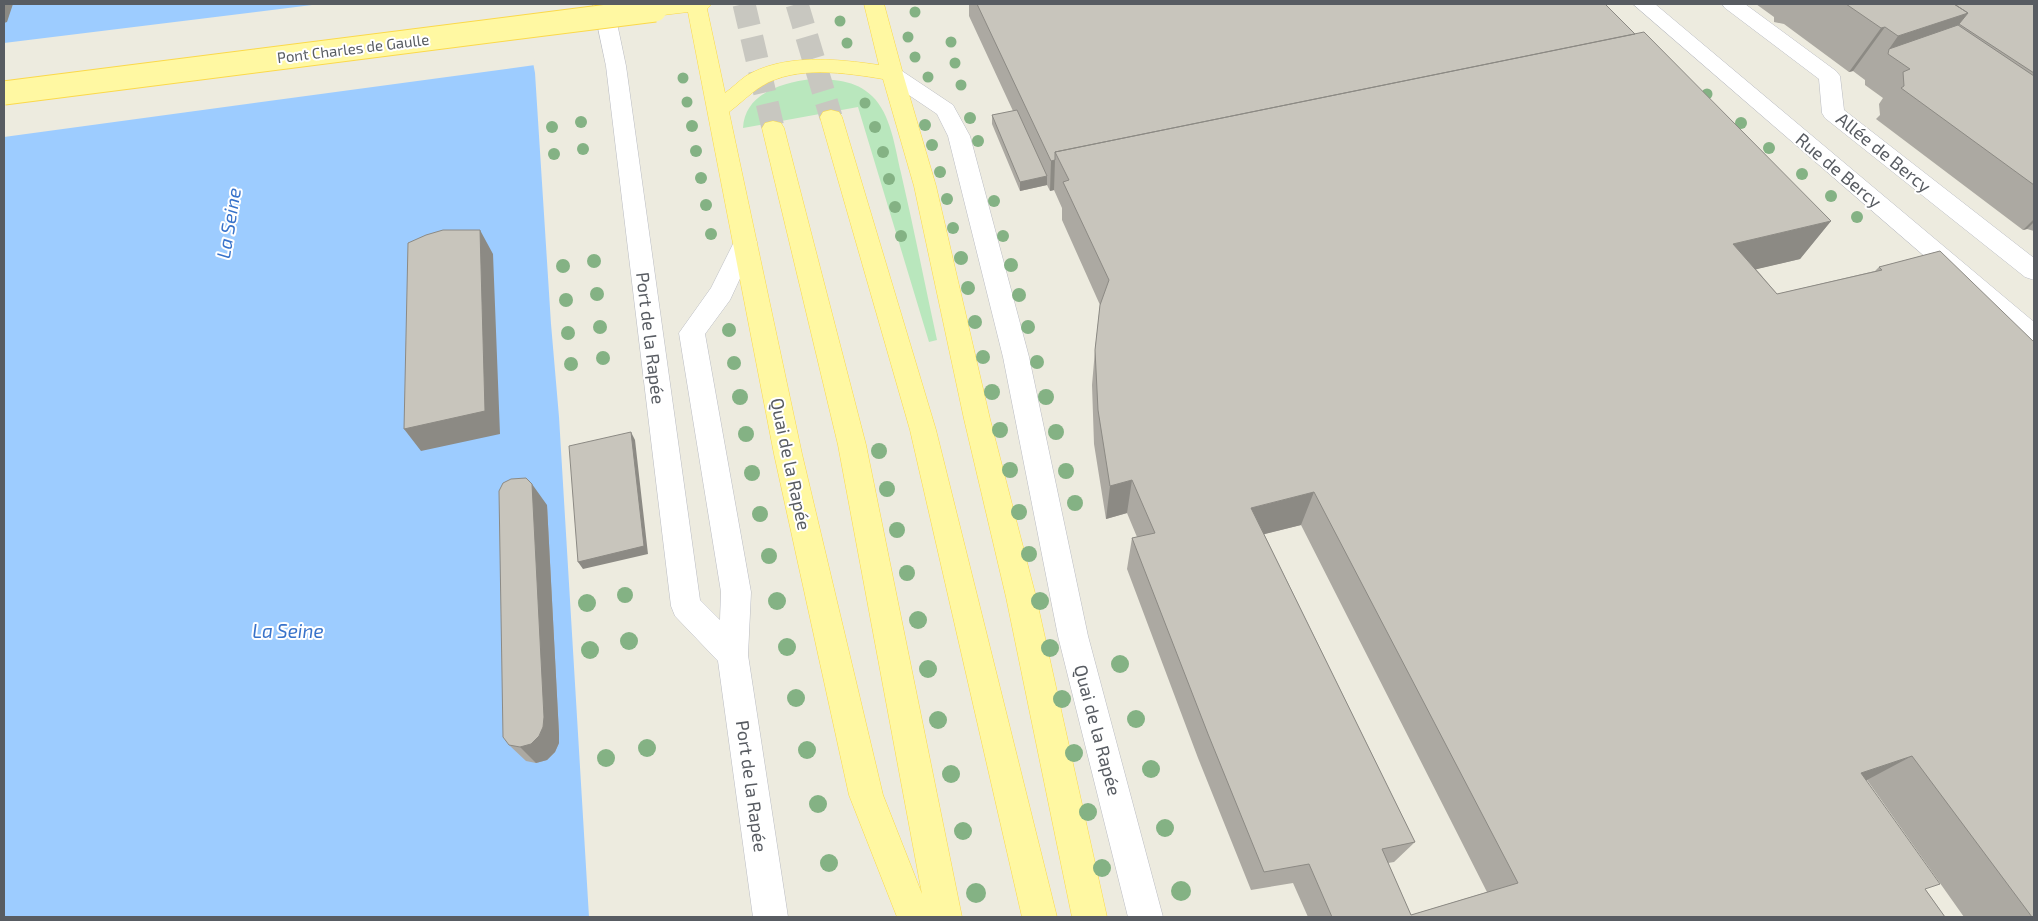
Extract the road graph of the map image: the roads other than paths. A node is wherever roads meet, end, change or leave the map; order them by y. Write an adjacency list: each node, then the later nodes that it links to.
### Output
1 (604, 4): 14 (street, Port de la Rapée)
2 (698, 4): 7 (main road, Pont Charles de Gaulle, bridge); 8 (main road, Quai de la Rapée)
3 (874, 4): 6 (main road)
4 (1643, 4): 13 (street, Rue de Bercy)
5 (1732, 4): 12 (street, Allée de Bercy)
6 (892, 74): 8 (main road); 19 (main road); 20 (street, Quai de la Rapée)
7 (4, 93)
8 (718, 110): 11 (main road, Quai de la Rapée)
9 (831, 117): 18 (main road)
10 (773, 128): 17 (main road)
11 (745, 242): 14 (street, Port de la Rapée); 16 (main road, Quai de la Rapée)
12 (2034, 270)
13 (2034, 336)
14 (733, 655): 15 (street, Port de la Rapée)
15 (771, 917)
16 (914, 917)
17 (944, 917)
18 (1040, 917)
19 (1090, 917)
20 (1146, 917)

